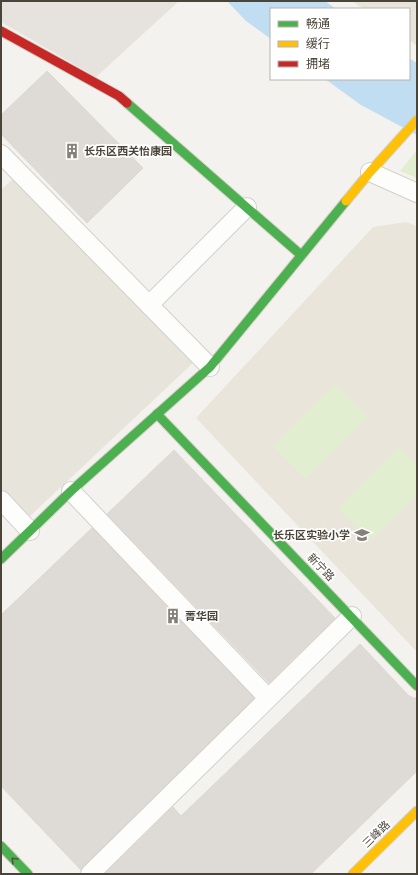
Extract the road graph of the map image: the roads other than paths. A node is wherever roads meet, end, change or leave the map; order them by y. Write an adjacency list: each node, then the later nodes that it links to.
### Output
1 (1, 31): 6 (street)
2 (417, 120): 4 (street)
3 (1, 154): 8 (street)
4 (370, 172): 5 (street); 7 (street)
5 (417, 193)
6 (247, 207): 7 (street); 8 (street)
7 (302, 255): 9 (street)
8 (149, 305): 9 (street)
9 (210, 367): 10 (street)
10 (157, 414): 11 (street); 15 (street, 新宁路)
11 (71, 491): 13 (street); 17 (street)
12 (1, 500): 13 (street)
13 (30, 531): 14 (street)
14 (1, 559)
15 (352, 616): 16 (street, 新宁路); 17 (street)
16 (417, 686)
17 (268, 698): 21 (street)
18 (417, 811): 22 (street, 三峰路)
19 (1, 846): 20 (street, one-way to 19)
20 (28, 874)
21 (90, 874)
22 (353, 874)

